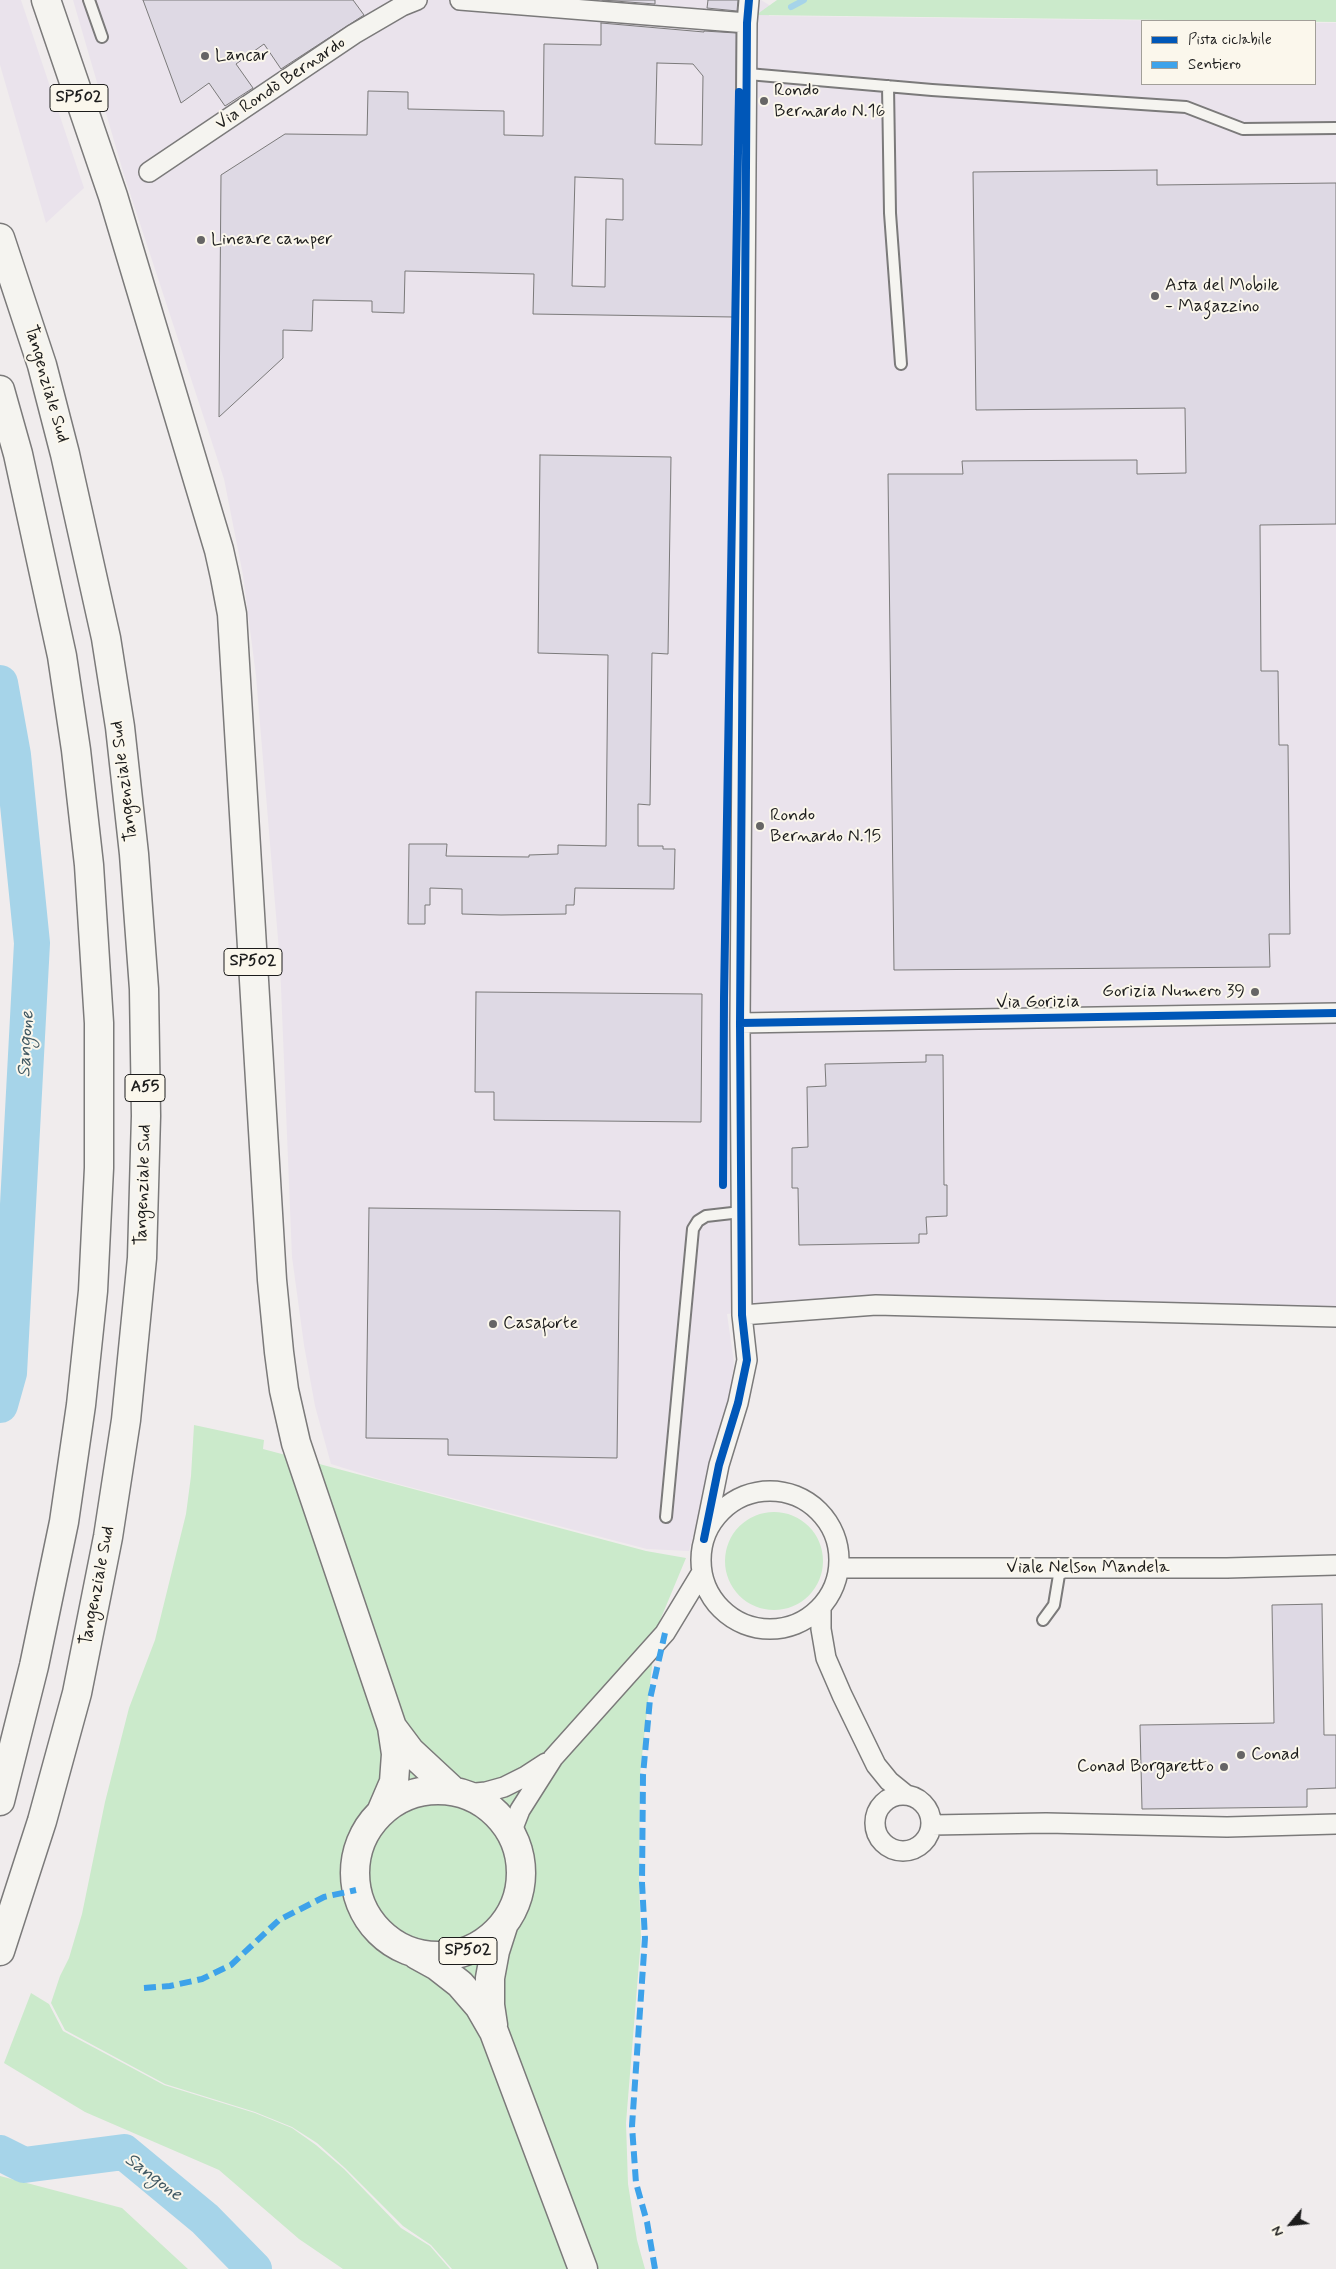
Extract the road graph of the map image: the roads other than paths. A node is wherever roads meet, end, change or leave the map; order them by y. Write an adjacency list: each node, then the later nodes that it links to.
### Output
1 (46, 0): 28 (main road, SP502)
2 (89, 0): 7 (lane)
3 (417, 0): 11 (street, Via Rondò Bernardo)
4 (460, 0): 6 (street)
5 (749, 0): 6 (street)
6 (747, 23): 8 (street)
7 (102, 37)
8 (748, 74): 9 (lane); 16 (street)
9 (888, 86): 10 (lane); 13 (lane)
10 (1336, 128)
11 (148, 172)
12 (0, 238): 38 (main road, Tangenziale Sud / A55)
13 (901, 364)
14 (0, 390): 32 (main road, A55)
15 (1336, 1013): 16 (street, Via Gorizia)
16 (740, 1023): 17 (street)
17 (741, 1212): 18 (street); 20 (lane)
18 (742, 1315): 19 (street); 21 (street)
19 (1336, 1317)
20 (666, 1517)
21 (704, 1539): 23 (street); 25 (street)
22 (1336, 1565): 24 (street, Viale Nelson Mandela)
23 (839, 1568): 24 (street, Viale Nelson Mandela); 26 (street)
24 (1068, 1568): 27 (lane)
25 (702, 1572): 26 (street); 29 (street)
26 (821, 1608): 31 (street)
27 (1043, 1620)
28 (392, 1727): 30 (main road, SP502); 33 (main road, SP502)
29 (553, 1758): 30 (street); 36 (street)
30 (459, 1792): 33 (main road, SP502); 36 (main road, SP502)
31 (904, 1794): 35 (street); 35 (street)
32 (0, 1801)
33 (382, 1810): 39 (main road, SP502)
34 (1336, 1824): 35 (street)
35 (932, 1825)
36 (511, 1833): 37 (main road, SP502)
37 (503, 1926): 39 (main road, SP502); 40 (main road, SP502)
38 (2, 1945)
39 (412, 1952): 40 (main road, SP502)
40 (494, 2032): 41 (main road, SP502)
41 (583, 2269)

